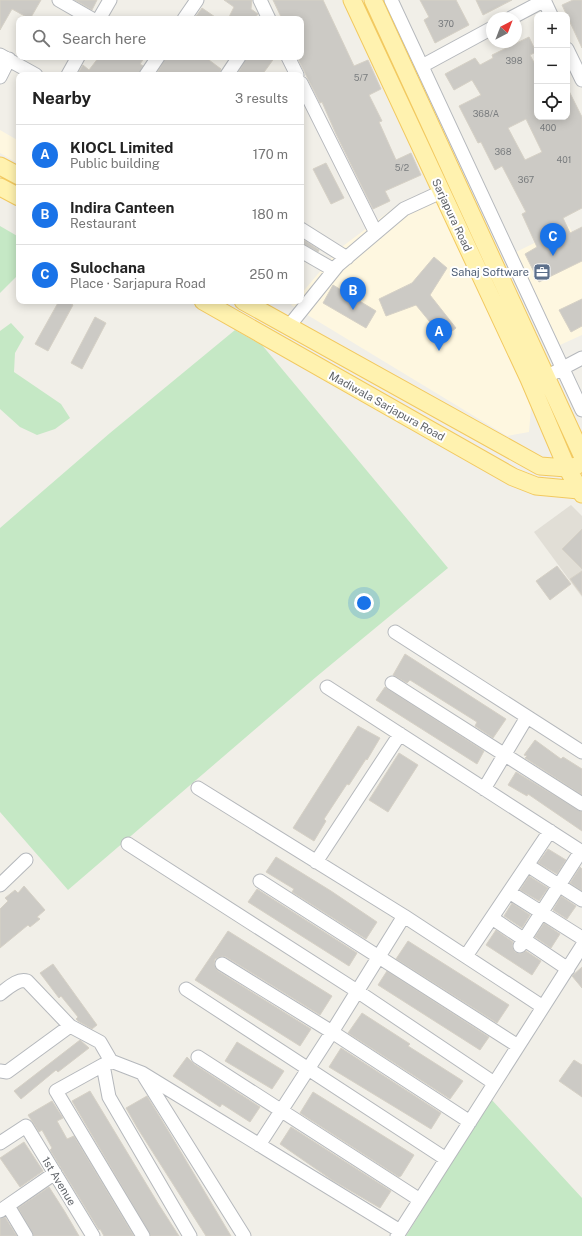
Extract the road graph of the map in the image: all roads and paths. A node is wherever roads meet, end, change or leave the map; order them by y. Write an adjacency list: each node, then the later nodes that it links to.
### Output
1 (58, 0): 11 (street)
2 (110, 0): 12 (street)
3 (197, 0): 13 (street)
4 (260, 0): 14 (street)
5 (352, 0): 33 (main road, Sarjapura Road)
6 (373, 0): 31 (main road, Sarjapura Road)
7 (391, 0): 22 (street)
8 (544, 0): 9 (street); 10 (street)
9 (522, 12)
10 (550, 12)
11 (87, 16)
12 (101, 16)
13 (186, 16)
14 (266, 16)
15 (486, 31): 22 (street)
16 (570, 54): 29 (street)
17 (4, 57): 23 (street); 28 (street)
18 (76, 60): 24 (street)
19 (156, 60): 25 (street)
20 (237, 60): 26 (street)
21 (290, 60): 27 (street)
22 (422, 66): 47 (street)
23 (31, 72)
24 (70, 72)
25 (148, 72)
26 (229, 72)
27 (296, 72)
28 (0, 77)
29 (582, 80)
30 (304, 91): 39 (street)
31 (448, 162): 33 (main road); 48 (main road, Sarjapura Road)
32 (0, 166): 34 (main road)
33 (431, 170): 36 (main road, Sarjapura Road)
34 (16, 174)
35 (0, 187): 37 (main road)
36 (441, 192): 39 (street); 51 (main road, Sarjapura Road)
37 (16, 195)
38 (304, 231): 41 (street)
39 (376, 233): 41 (street)
40 (304, 253): 42 (street)
41 (346, 258): 42 (street)
42 (334, 270): 45 (street)
43 (209, 304): 52 (main road, Madiwala Sarjapura Road)
44 (249, 304): 45 (main road, Madiwala Sarjapura Road)
45 (289, 326): 51 (main road, Madiwala Sarjapura Road)
46 (582, 358): 47 (street)
47 (564, 368): 48 (street); 49 (street)
48 (546, 377): 50 (main road, Sarjapura Road)
49 (582, 410)
50 (582, 454)
51 (575, 466): 52 (main road, Sarjapura Road)
52 (581, 491)
53 (394, 632): 56 (street)
54 (392, 683): 59 (street)
55 (327, 687): 57 (street)
56 (527, 717): 58 (street); 59 (street)
57 (400, 734): 61 (street); 67 (street)
58 (582, 752)
59 (504, 754): 61 (street); 62 (street)
60 (198, 788): 67 (street)
61 (484, 789): 63 (street)
62 (582, 804)
63 (550, 831): 65 (street); 68 (street)
64 (128, 844): 85 (street)
65 (581, 852): 71 (street)
66 (26, 860): 70 (street)
67 (316, 862): 75 (street)
68 (528, 865): 71 (street); 72 (street)
69 (260, 881): 81 (street)
70 (0, 885)
71 (559, 885): 73 (street); 74 (street)
72 (509, 892): 74 (street); 76 (street)
73 (582, 900)
74 (542, 912): 77 (street); 78 (street)
75 (404, 916): 80 (street); 81 (street)
76 (492, 918): 78 (street); 80 (street)
77 (582, 938)
78 (522, 943): 83 (street)
79 (582, 946): 83 (street)
80 (466, 956): 87 (street)
81 (378, 957): 85 (street); 90 (street)
82 (222, 964): 89 (street)
83 (568, 968): 87 (street)
84 (186, 989): 93 (street)
85 (357, 991): 89 (street); 96 (street)
86 (0, 994): 88 (street)
87 (543, 1007): 90 (street)
88 (70, 1026): 92 (street); 94 (street)
89 (332, 1032): 93 (street); 98 (street)
90 (518, 1046): 96 (street)
91 (198, 1057): 97 (street)
92 (107, 1063): 95 (street); 108 (street); 109 (street)
93 (308, 1068): 97 (street); 101 (street)
94 (0, 1071)
95 (142, 1072): 100 (street); 110 (street)
96 (494, 1083): 98 (street)
97 (280, 1110): 100 (street); 103 (street)
98 (470, 1122): 101 (street)
99 (0, 1144): 102 (street, 1st Avenue)
100 (259, 1145): 105 (street)
101 (446, 1159): 103 (street)
102 (55, 1174): 104 (street); 107 (street, 1st Avenue)
103 (420, 1200): 105 (street)
104 (4, 1209): 106 (street)
105 (398, 1234)
106 (26, 1236)
107 (93, 1236)
108 (143, 1236)
109 (190, 1236)
110 (244, 1236)

